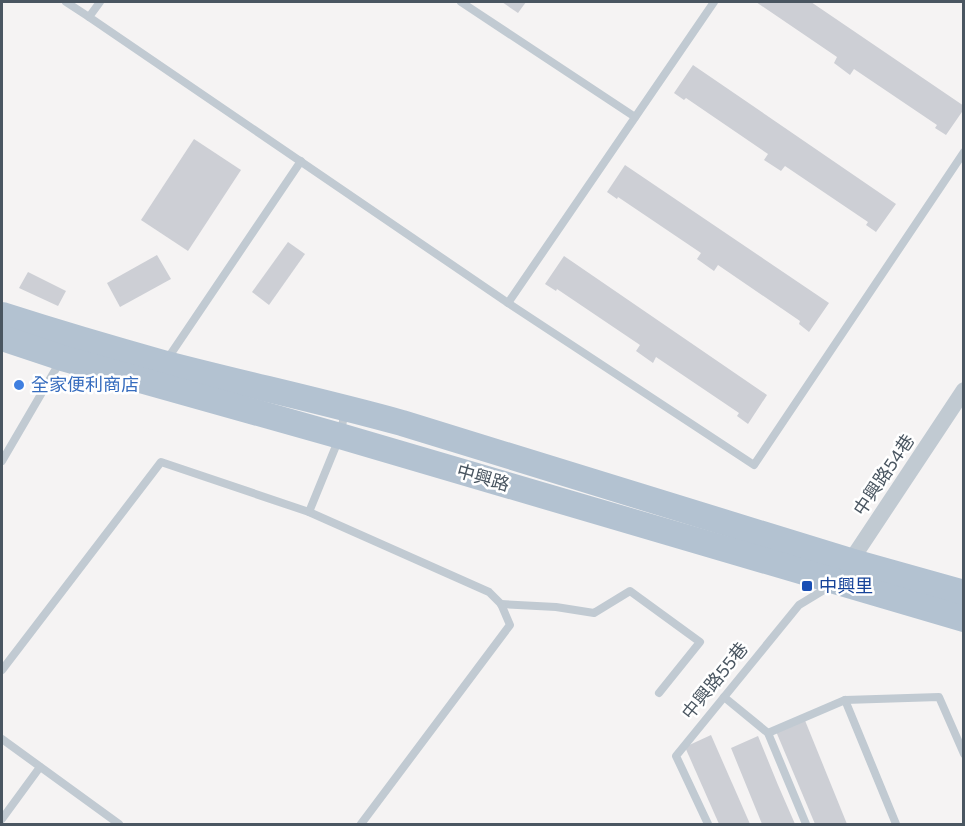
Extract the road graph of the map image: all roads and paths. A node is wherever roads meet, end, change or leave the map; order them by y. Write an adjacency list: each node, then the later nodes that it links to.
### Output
1 (66, 2): 5 (lane)
2 (100, 2): 5 (lane)
3 (462, 2): 6 (lane)
4 (714, 2): 6 (lane)
5 (89, 17): 8 (lane)
6 (635, 117): 9 (lane)
7 (963, 152): 9 (lane)
8 (301, 161): 9 (lane); 13 (lane)
9 (508, 303)
10 (2, 315): 12 (main road, 中興路)
11 (2, 339): 12 (main road, 中興路)
12 (68, 348): 13 (main road, 中興路); 17 (lane)
13 (157, 373): 15 (main road, 中興路); 16 (main road, 中興路)
14 (963, 390): 19 (street, 中興路54巷)
15 (346, 407): 16 (lane); 19 (main road, 中興路)
16 (340, 436): 18 (lane); 19 (main road, 中興路)
17 (2, 461)
18 (309, 512): 21 (lane); 23 (lane)
19 (844, 571): 20 (main road, 中興路); 22 (main road, 中興路); 25 (lane, 中興路55巷)
20 (963, 593)
21 (501, 604): 24 (lane); 33 (lane)
22 (963, 619)
23 (2, 670)
24 (659, 693)
25 (724, 697): 27 (lane); 34 (lane, 中興路55巷)
26 (845, 700): 27 (lane); 29 (lane); 36 (lane)
27 (768, 733): 35 (lane)
28 (2, 739): 30 (lane)
29 (963, 754)
30 (40, 767): 31 (lane); 32 (lane)
31 (2, 819)
32 (119, 825)
33 (361, 825)
34 (708, 825)
35 (806, 825)
36 (896, 825)

